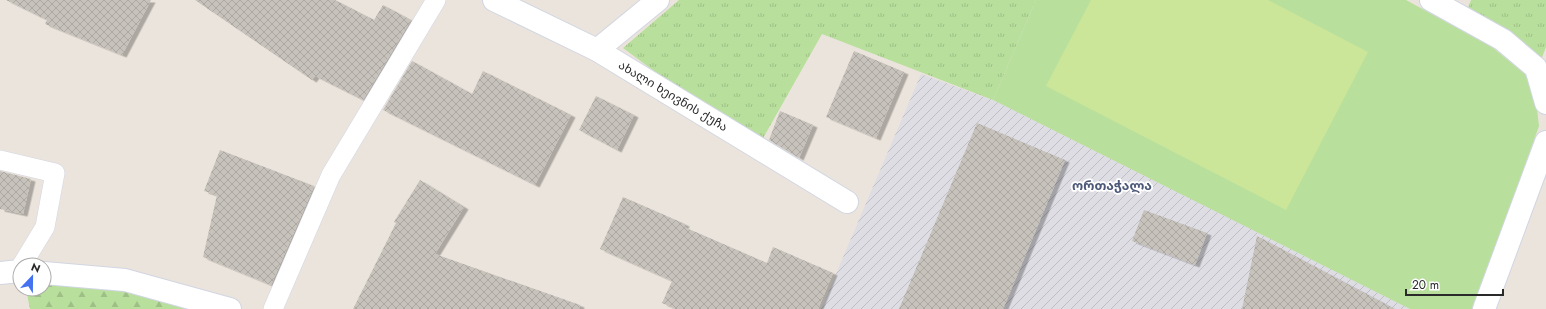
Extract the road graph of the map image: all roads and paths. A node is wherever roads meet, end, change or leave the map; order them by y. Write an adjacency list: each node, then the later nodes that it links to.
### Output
1 (436, 0): 13 (lane)
2 (494, 0): 5 (street, ახალი ხეივნის ქუჩა)
3 (658, 0): 5 (street)
4 (1430, 0): 6 (street)
5 (597, 50): 9 (street, ახალი ხეივნის ქუჩა)
6 (1546, 103)
7 (1546, 142): 14 (street)
8 (0, 160): 10 (lane)
9 (847, 202)
10 (25, 257)
11 (52, 274): 12 (street)
12 (230, 309)
13 (274, 309)
14 (1484, 309)

